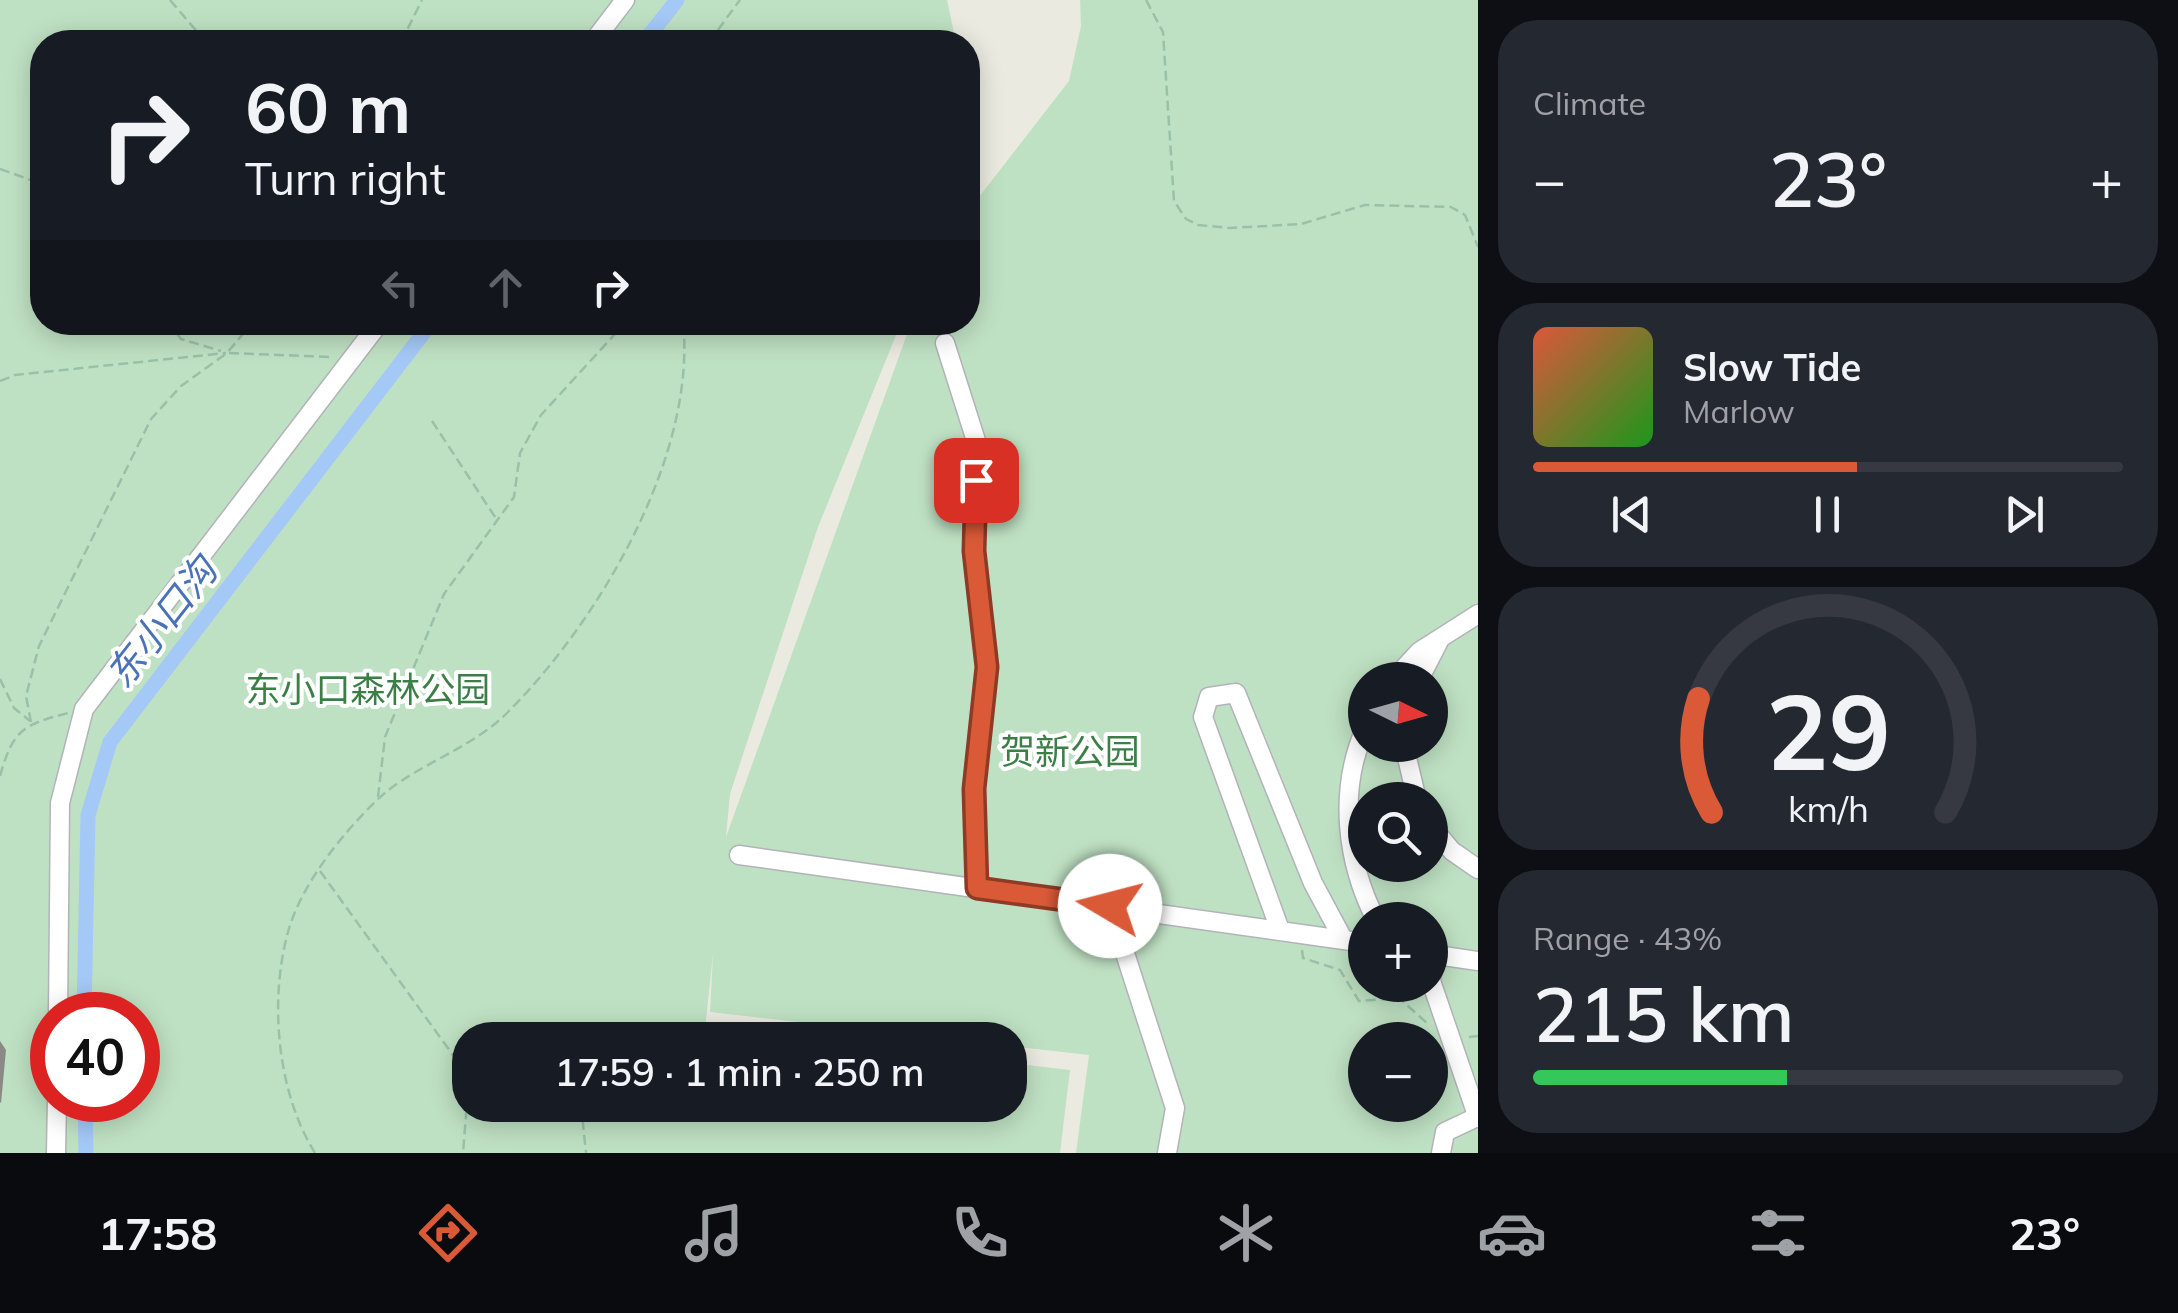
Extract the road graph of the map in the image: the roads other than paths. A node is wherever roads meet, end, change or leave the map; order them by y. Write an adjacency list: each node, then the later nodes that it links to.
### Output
1 (626, 0): 2 (street)
2 (603, 30)
3 (370, 335): 21 (street)
4 (944, 343): 13 (street)
5 (1478, 614): 6 (street)
6 (1443, 634): 7 (street); 8 (street)
7 (1408, 662)
8 (1428, 662)
9 (1355, 762): 14 (street)
10 (1448, 845): 12 (street)
11 (739, 855): 13 (street)
12 (1478, 869)
13 (977, 888): 15 (street)
14 (1370, 902)
15 (1110, 906): 16 (street); 26 (street)
16 (1280, 930): 17 (street); 17 (street)
17 (1343, 939): 18 (street)
18 (1348, 940)
19 (1448, 956): 20 (street)
20 (1478, 961)
21 (58, 992)
22 (1438, 1002): 23 (street)
23 (1478, 1118): 27 (street)
24 (56, 1122): 25 (street)
25 (56, 1153)
26 (1167, 1153)
27 (1441, 1153)

